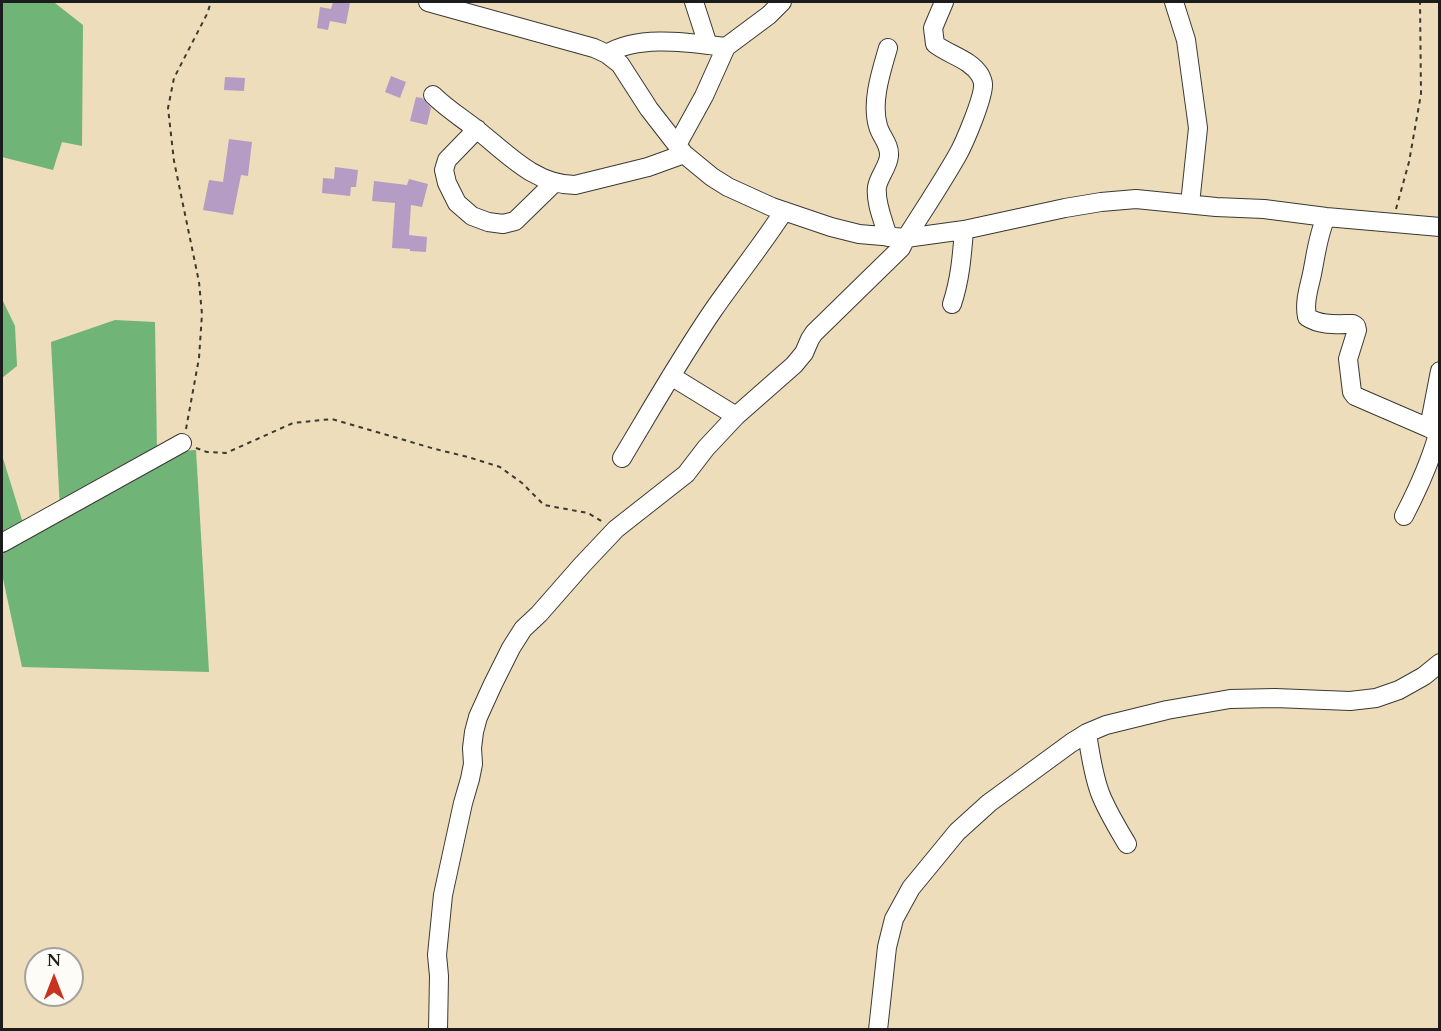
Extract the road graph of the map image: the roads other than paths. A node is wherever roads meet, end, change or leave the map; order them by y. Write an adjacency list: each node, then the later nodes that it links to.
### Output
1 (428, 2): 9 (street)
2 (694, 2): 6 (street)
3 (782, 2): 7 (street)
4 (944, 2): 19 (street)
5 (1174, 2): 14 (street)
6 (708, 45): 7 (street); 9 (street)
7 (726, 47): 12 (street)
8 (888, 48): 19 (street)
9 (607, 54): 12 (street)
10 (433, 95): 11 (street)
11 (477, 129): 13 (street); 13 (street)
12 (681, 149): 13 (street); 15 (street)
13 (555, 182)
14 (1190, 204): 16 (street); 18 (street)
15 (784, 211): 19 (street); 22 (street)
16 (1326, 217): 17 (street); 24 (street)
17 (1440, 227)
18 (964, 230): 19 (street); 20 (street)
19 (897, 238): 23 (street)
20 (952, 304)
21 (1440, 371): 24 (street)
22 (671, 376): 23 (street); 26 (street)
23 (736, 416): 32 (street)
24 (1436, 432): 27 (street)
25 (182, 443): 28 (street)
26 (622, 458)
27 (1404, 516)
28 (2, 543)
29 (1440, 663): 30 (street)
30 (1087, 733): 31 (street); 33 (street)
31 (1127, 844)
32 (438, 1029)
33 (878, 1029)

